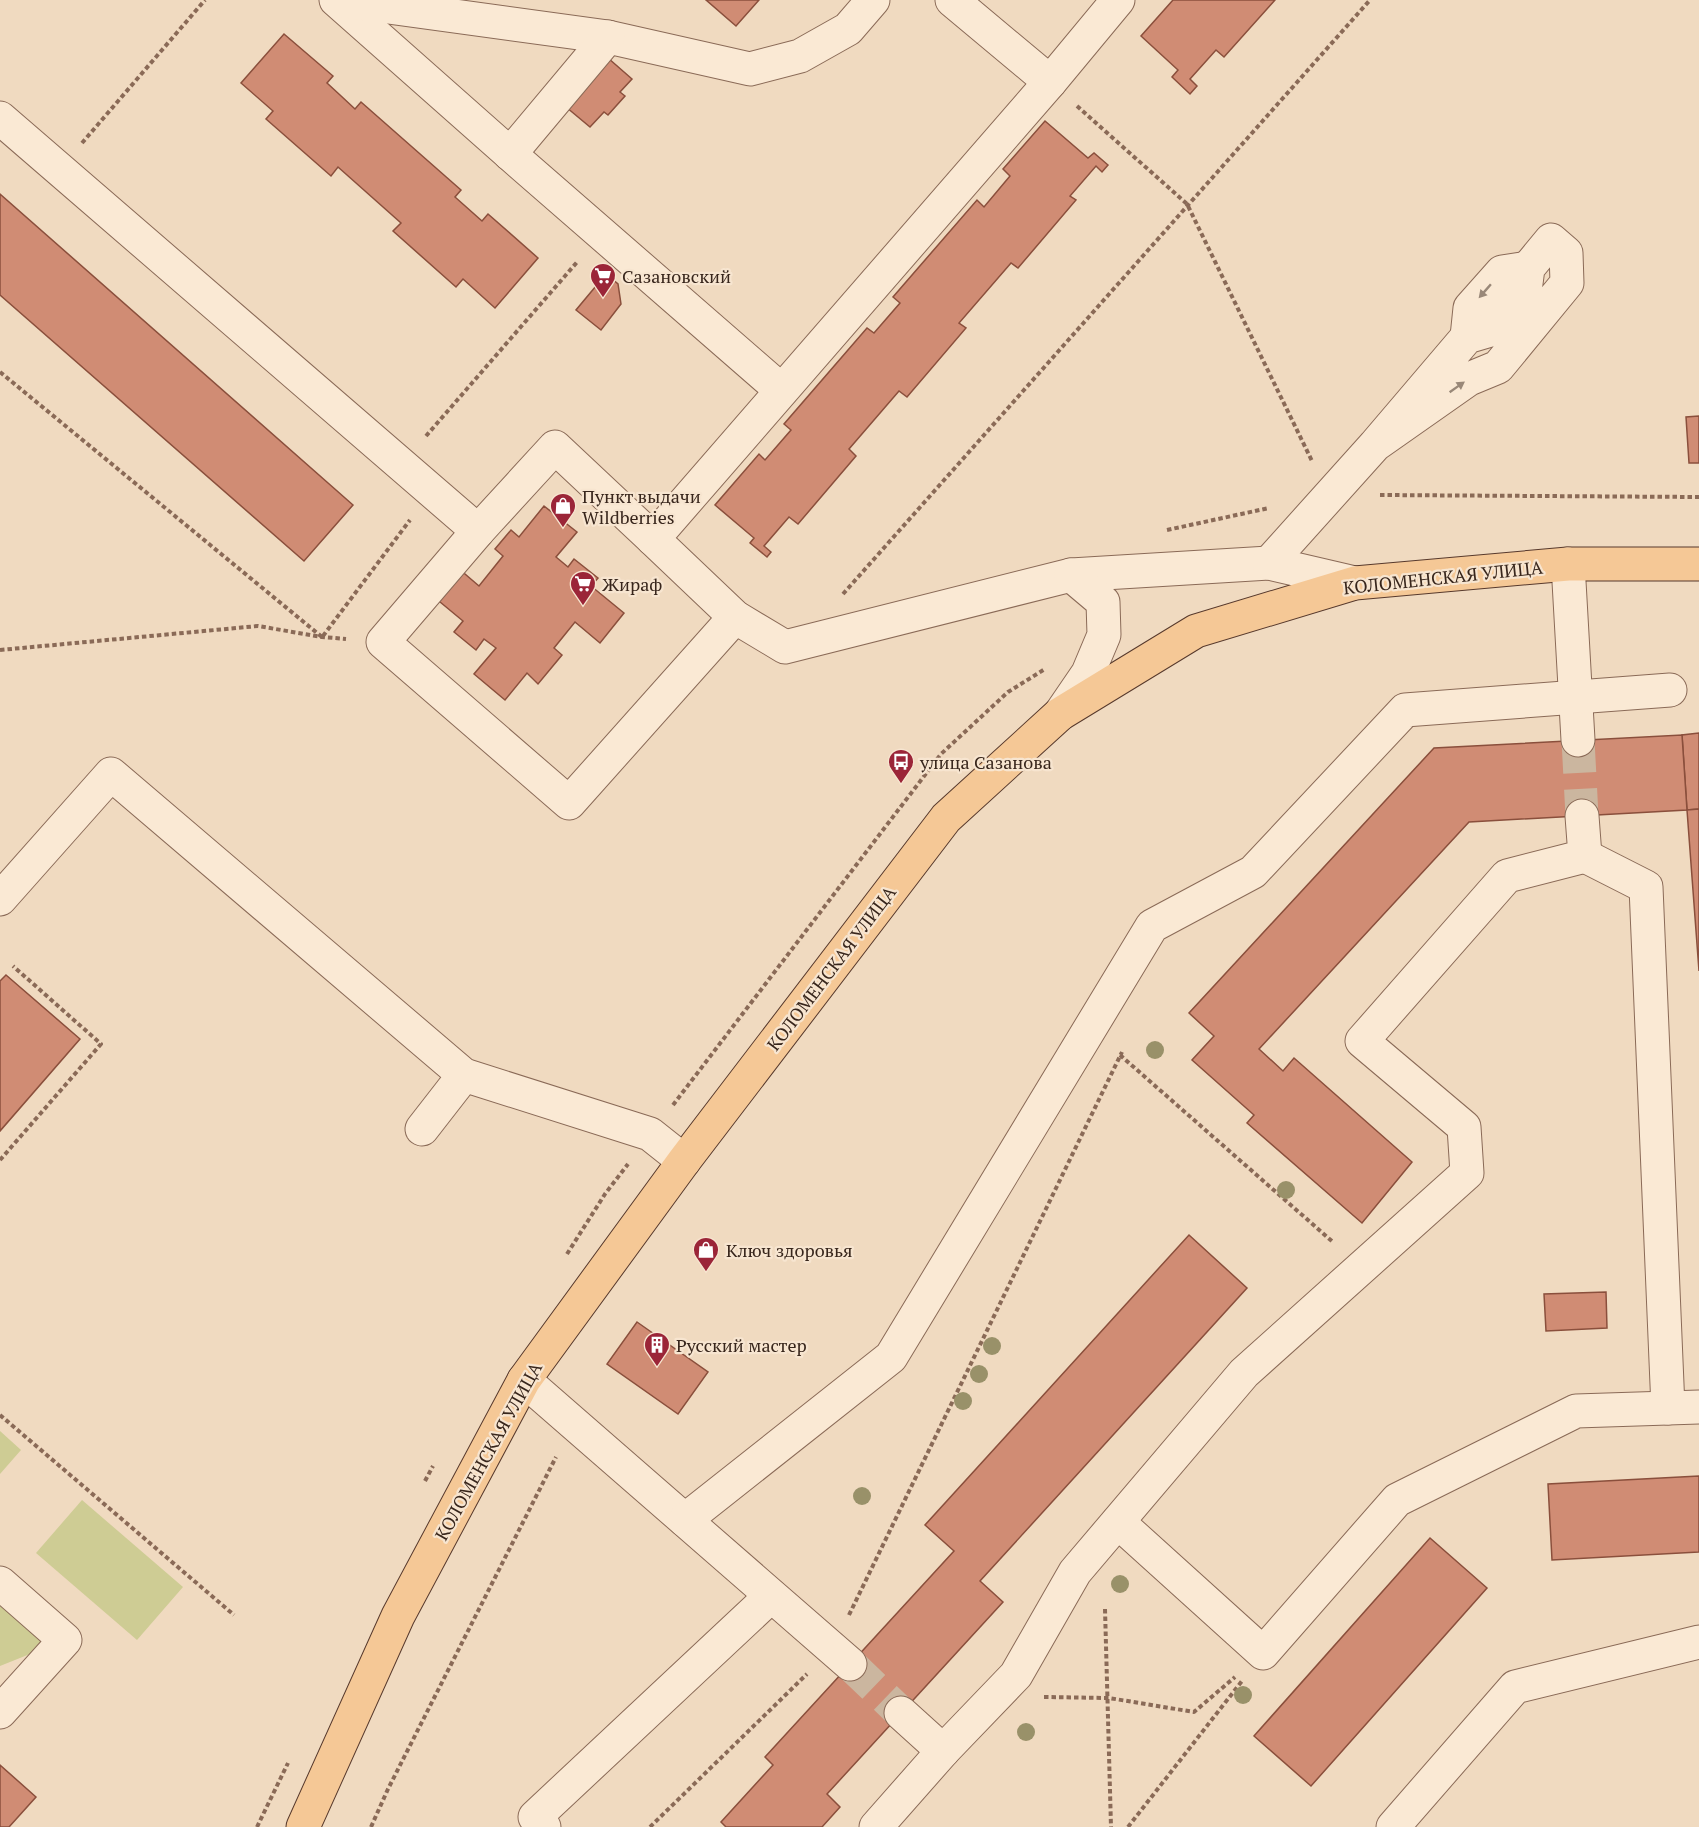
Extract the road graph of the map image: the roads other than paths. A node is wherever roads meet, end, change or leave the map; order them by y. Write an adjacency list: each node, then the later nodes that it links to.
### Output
1 (337, 0): 5 (lane); 8 (lane)
2 (873, 0): 5 (lane)
3 (952, 0): 6 (lane)
4 (1118, 0): 6 (lane)
5 (608, 37): 8 (lane)
6 (1050, 82): 9 (lane)
7 (0, 118): 11 (lane)
8 (510, 154): 9 (lane)
9 (781, 390): 12 (lane)
10 (1375, 445): 10 (lane, one-way to 10); 13 (lane)
11 (478, 531): 12 (lane); 18 (lane)
12 (653, 539): 18 (lane)
13 (1269, 563): 16 (lane); 17 (lane)
14 (1568, 564): 15 (main road, КОЛОМЕНСКАЯ УЛИЦА); 17 (main road, КОЛОМЕНСКАЯ УЛИЦА); 20 (lane)
15 (1699, 564)
16 (1071, 575): 18 (lane); 21 (lane)
17 (1355, 583): 21 (main road, КОЛОМЕНСКАЯ УЛИЦА)
18 (735, 617)
19 (1670, 690): 20 (lane)
20 (1576, 697): 22 (lane); 31 (lane)
21 (1060, 714): 28 (main road, КОЛОМЕНСКАЯ УЛИЦА)
22 (1578, 740)
23 (1582, 816): 24 (lane)
24 (1585, 856): 30 (lane); 32 (lane)
25 (0, 899): 26 (lane)
26 (464, 1075): 27 (lane); 28 (lane)
27 (423, 1129)
28 (684, 1161): 29 (main road, КОЛОМЕНСКАЯ УЛИЦА)
29 (524, 1380): 31 (lane); 40 (main road, КОЛОМЕНСКАЯ УЛИЦА)
30 (1683, 1407): 32 (lane)
31 (685, 1520): 34 (lane)
32 (1118, 1522): 39 (lane)
33 (0, 1583): 37 (lane)
34 (771, 1596): 36 (lane); 41 (lane)
35 (1699, 1642): 43 (lane)
36 (841, 1657)
37 (0, 1712)
38 (902, 1713): 39 (lane)
39 (943, 1751): 42 (lane)
40 (303, 1827)
41 (544, 1827)
42 (876, 1827)
43 (1393, 1827)

